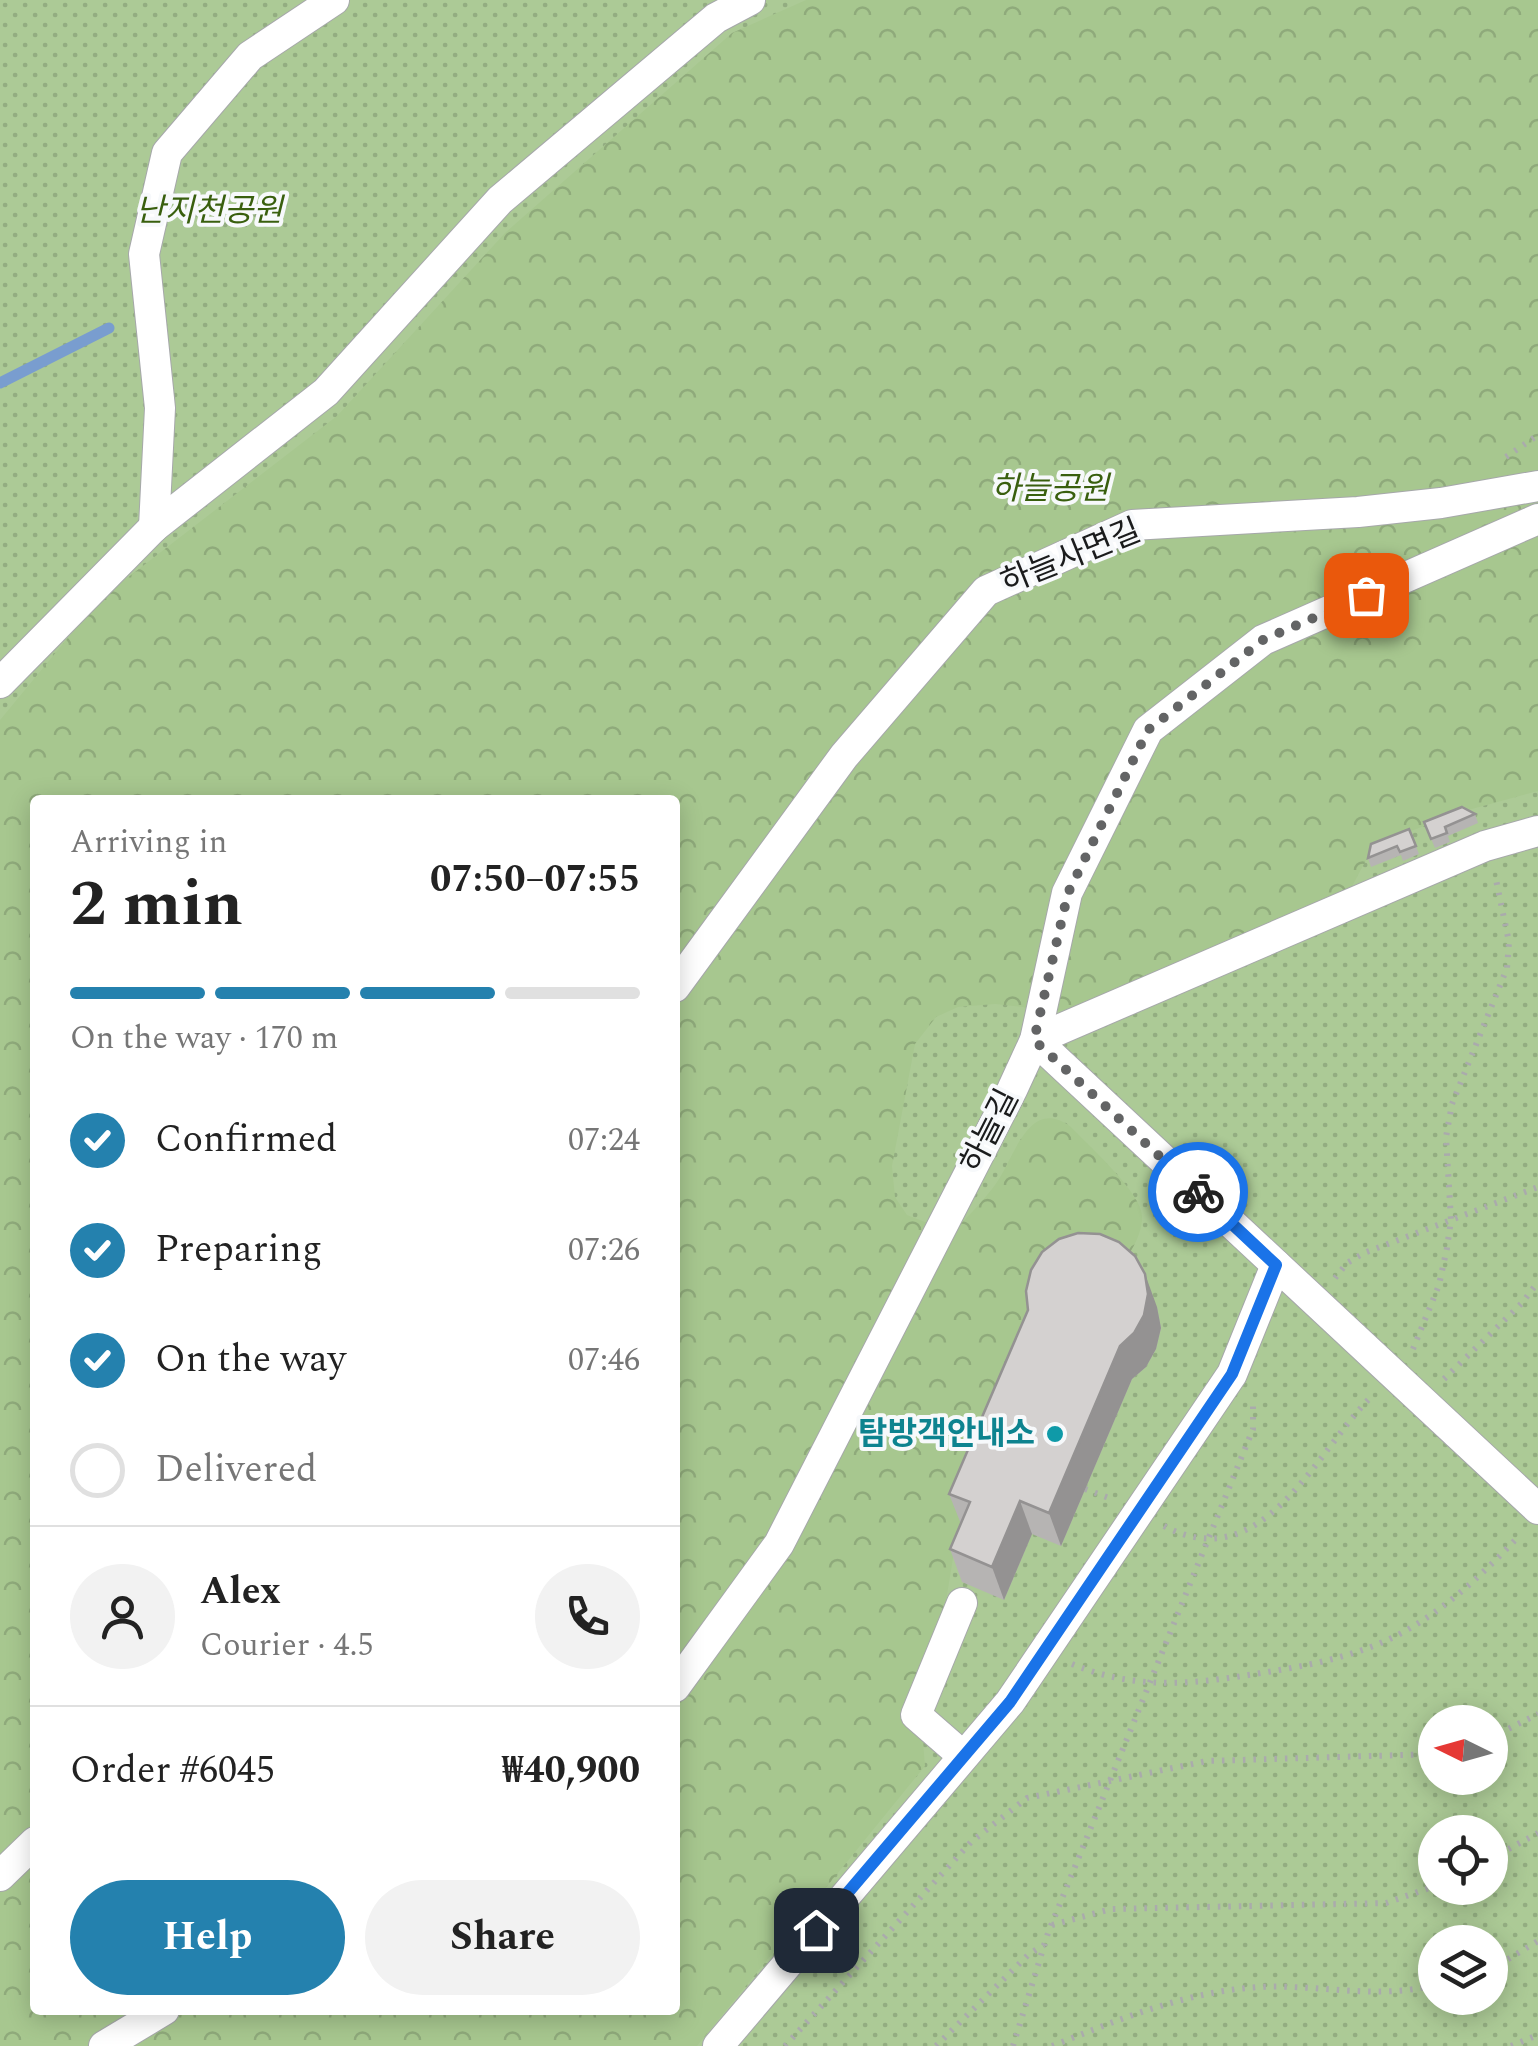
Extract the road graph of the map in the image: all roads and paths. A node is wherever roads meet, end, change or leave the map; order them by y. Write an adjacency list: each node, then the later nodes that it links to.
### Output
1 (334, 0): 5 (street)
2 (750, 0): 5 (street)
3 (1538, 486): 9 (street, 하늘사면길)
4 (1538, 519): 10 (street, 하늘길)
5 (154, 527): 6 (street)
6 (0, 683)
7 (1538, 831): 8 (street)
8 (1485, 846): 10 (street); 12 (path)
9 (680, 980)
10 (1034, 1040): 13 (street); 24 (street, 하늘길)
11 (1538, 1187): 12 (path)
12 (1451, 1220): 15 (path); 17 (path)
13 (1276, 1265): 15 (street); 16 (street)
14 (1538, 1282): 18 (path)
15 (1315, 1302): 17 (street)
16 (1232, 1374): 19 (street); 21 (path)
17 (1394, 1375): 18 (street); 21 (path)
18 (1426, 1405): 20 (street)
19 (1140, 1511): 21 (path); 23 (street)
20 (1532, 1518): 25 (path)
21 (1208, 1541): 25 (path)
22 (962, 1603): 29 (street)
23 (1044, 1652): 25 (path); 29 (street)
24 (680, 1680)
25 (1150, 1684): 30 (path)
26 (1538, 1714): 27 (path)
27 (1508, 1729)
28 (1418, 1755): 30 (path)
29 (963, 1756): 44 (street)
30 (1108, 1784): 36 (path); 45 (path)
31 (1538, 1832): 33 (path)
32 (30, 1847): 34 (street)
33 (1508, 1849)
34 (0, 1876)
35 (1418, 1892): 36 (path)
36 (1051, 1925): 38 (path)
37 (1538, 1941): 39 (path)
38 (1045, 1944): 46 (path); 47 (path)
39 (1508, 1959)
40 (1418, 1987): 48 (path)
41 (156, 2015): 43 (street)
42 (1538, 2035): 49 (path)
43 (104, 2046)
44 (718, 2046)
45 (785, 2046)
46 (936, 2046)
47 (1013, 2046)
48 (1052, 2046)
49 (1511, 2046)

